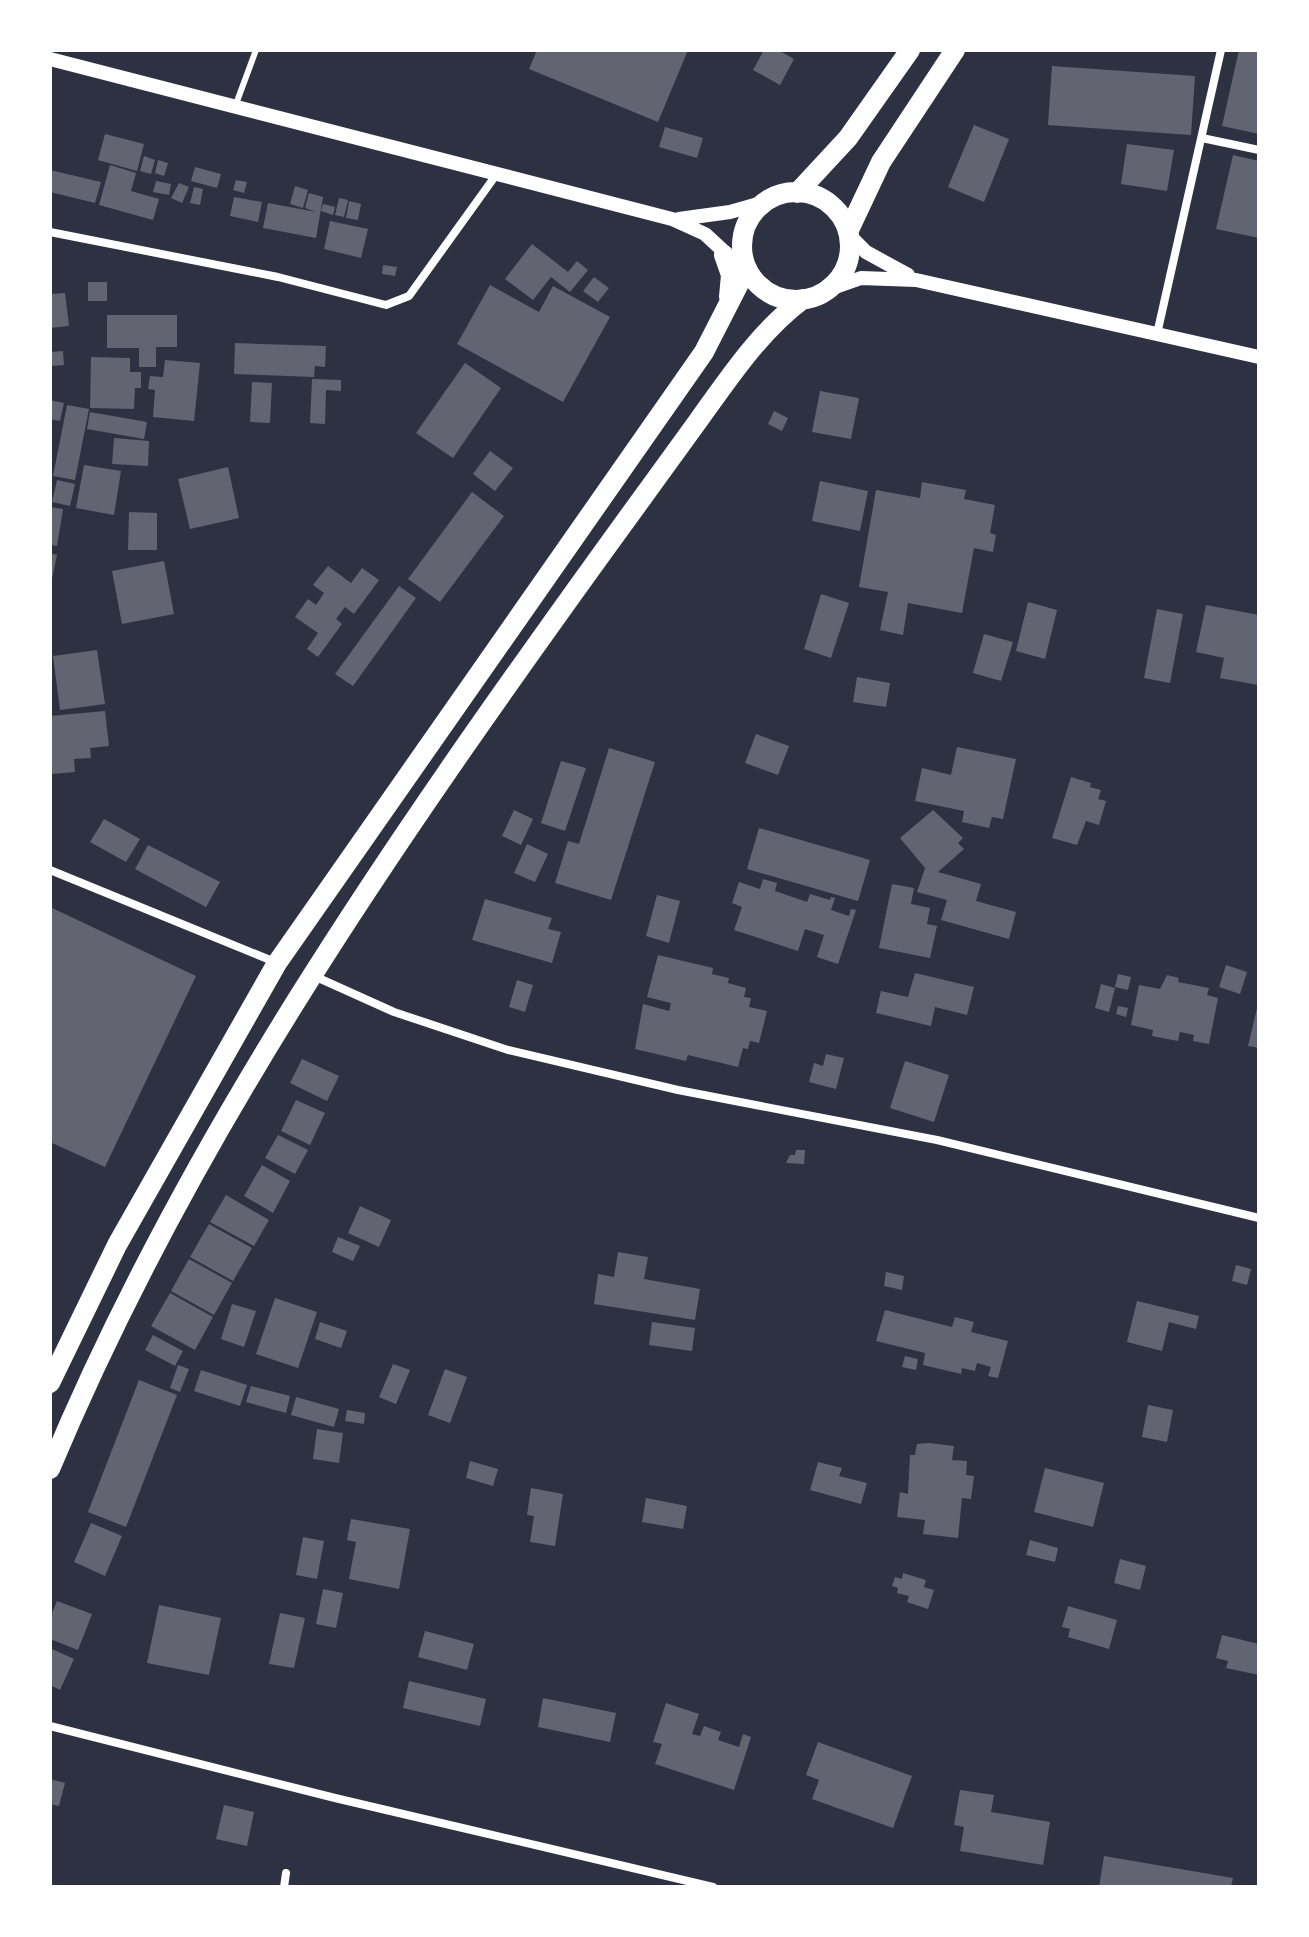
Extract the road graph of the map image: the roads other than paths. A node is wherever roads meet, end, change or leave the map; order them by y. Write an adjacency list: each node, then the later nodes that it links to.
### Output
1 (256, 50): 6 (lane)
2 (910, 50): 10 (highway)
3 (955, 50): 14 (highway)
4 (1221, 50): 7 (street)
5 (50, 59): 6 (street)
6 (235, 108): 9 (street)
7 (1202, 138): 8 (street); 21 (street)
8 (1259, 150)
9 (496, 175): 12 (street); 13 (street)
10 (797, 193): 11 (highway); 14 (highway)
11 (765, 202): 12 (street); 16 (highway)
12 (672, 219): 15 (street)
13 (50, 232)
14 (848, 234): 17 (street); 18 (highway)
15 (724, 255): 16 (street); 20 (highway)
16 (746, 267): 19 (highway); 20 (highway)
17 (923, 282): 18 (street); 21 (street)
18 (827, 290): 19 (highway)
19 (803, 299): 25 (highway)
20 (721, 322): 24 (highway)
21 (1157, 334): 22 (street)
22 (1259, 357)
23 (50, 870): 24 (street)
24 (277, 963): 27 (highway)
25 (314, 976): 26 (street); 28 (highway)
26 (1259, 1218)
27 (50, 1383)
28 (50, 1469)
29 (50, 1726): 32 (street)
30 (286, 1873): 31 (street)
31 (284, 1887)
32 (713, 1887)

